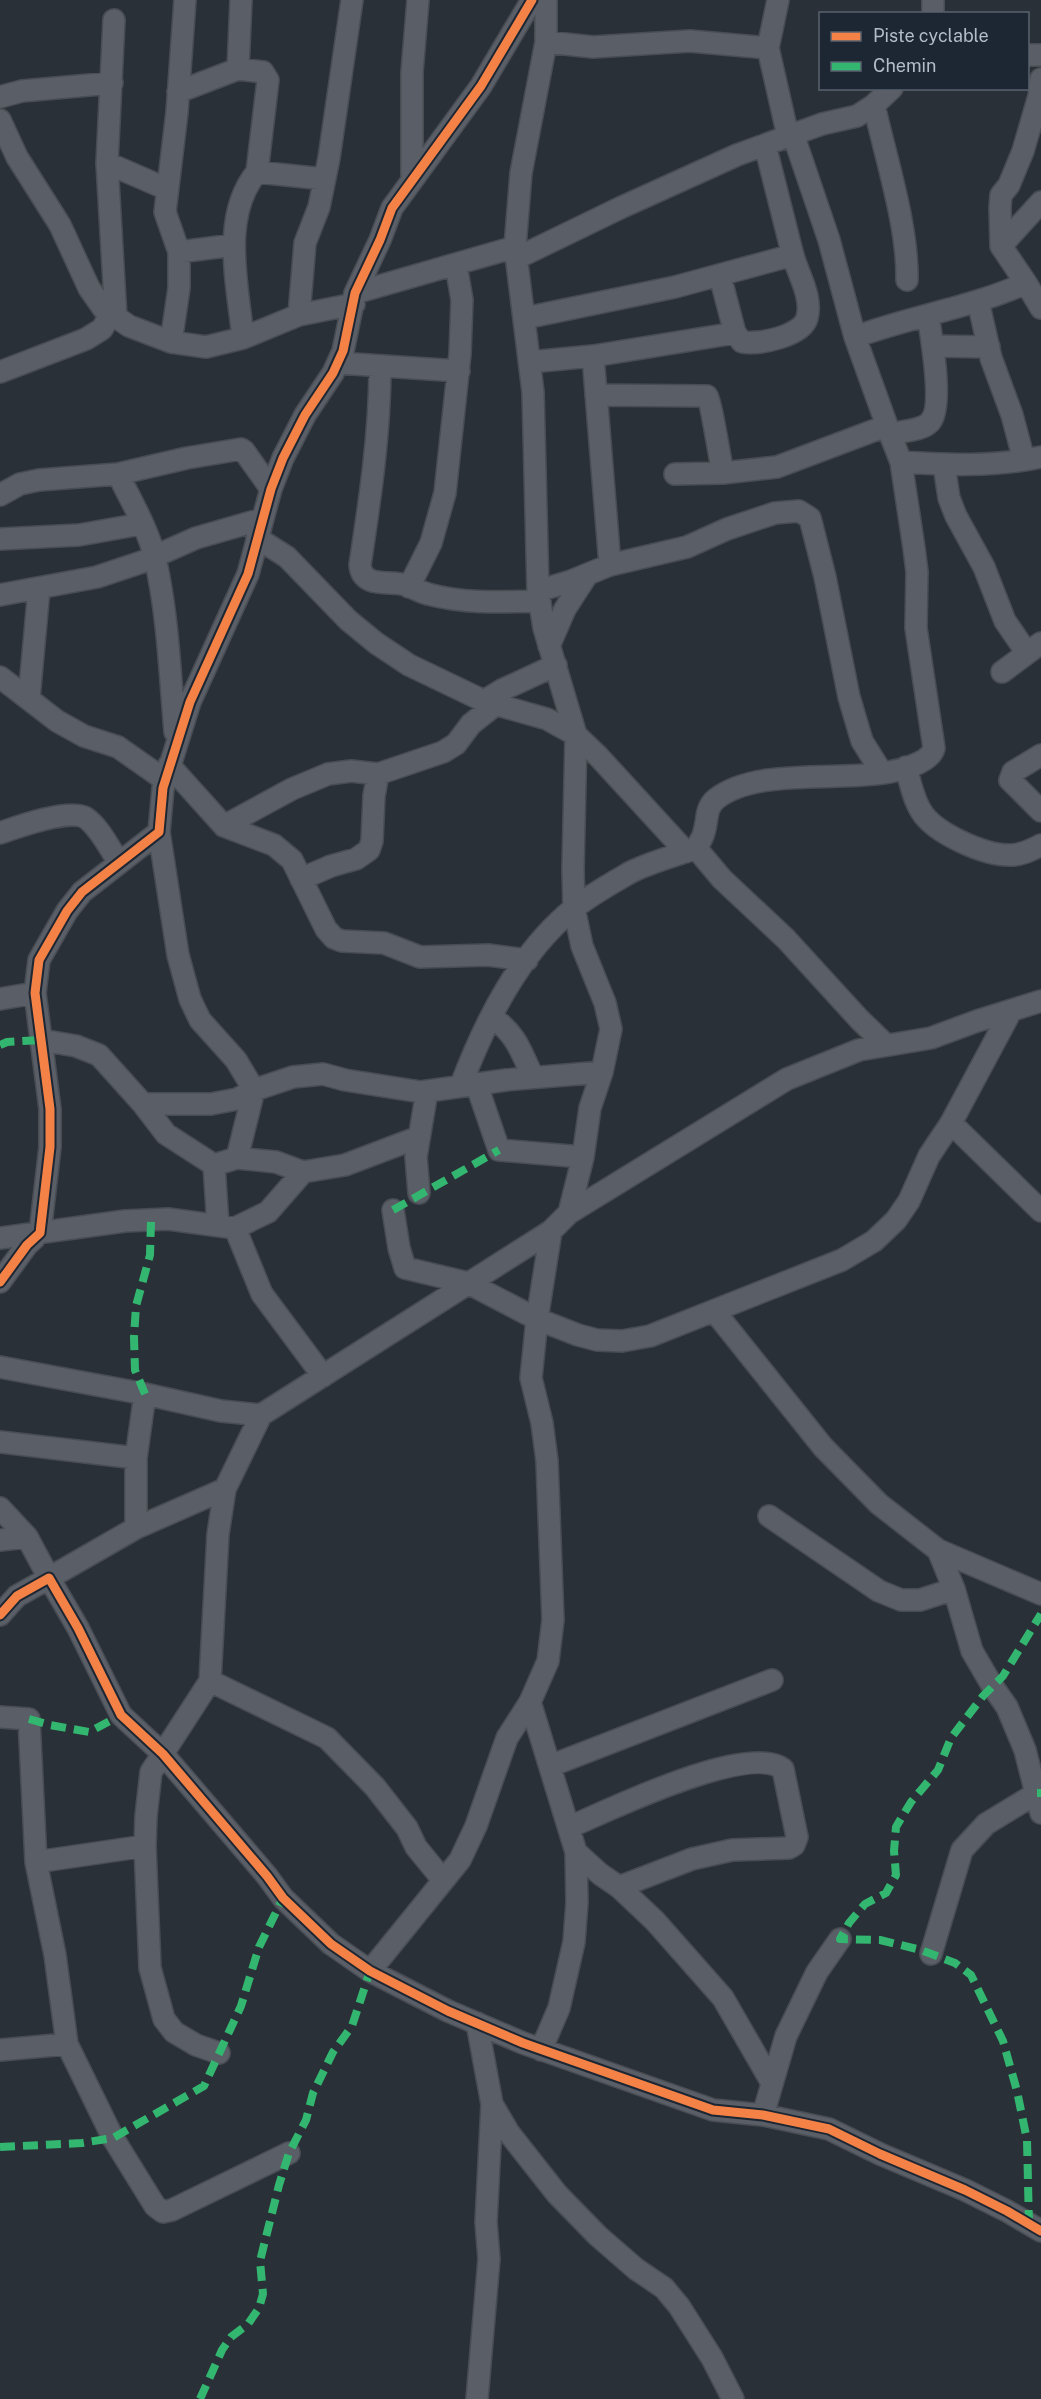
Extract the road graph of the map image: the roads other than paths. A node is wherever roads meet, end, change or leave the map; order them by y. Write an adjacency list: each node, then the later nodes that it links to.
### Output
1 (185, 0): 15 (street)
2 (242, 0): 11 (street)
3 (352, 0): 23 (street)
4 (418, 0): 24 (street)
5 (532, 0): 24 (street)
6 (546, 0): 9 (street)
7 (778, 0): 10 (street)
8 (114, 20): 13 (street)
9 (546, 42): 10 (street); 30 (street)
10 (768, 48): 19 (street)
11 (238, 69): 15 (street); 22 (street)
12 (1041, 79): 28 (street)
13 (112, 83): 16 (street); 21 (street)
14 (890, 90): 17 (street)
15 (178, 92): 25 (street)
16 (0, 97)
17 (874, 105): 19 (street); 34 (street)
18 (0, 120): 41 (street)
19 (791, 135): 20 (street); 44 (street)
20 (765, 145): 30 (street); 31 (street)
21 (107, 163): 25 (street); 41 (street)
22 (257, 172): 23 (street); 27 (street)
23 (324, 179): 39 (street)
24 (412, 180): 36 (street)
25 (167, 189): 29 (street)
26 (1041, 202): 28 (street)
27 (234, 245): 29 (street); 45 (street)
28 (1001, 246): 35 (street)
29 (179, 252): 46 (street)
30 (516, 253): 32 (street); 42 (street)
31 (793, 255): 33 (street); 43 (street)
32 (456, 265): 36 (street); 53 (street)
33 (720, 276): 42 (street); 43 (street)
34 (907, 280)
35 (1026, 283): 37 (street); 38 (street)
36 (355, 298): 39 (street); 51 (street)
37 (978, 301): 40 (street); 48 (street)
38 (1041, 308)
39 (299, 315): 45 (street)
40 (928, 315): 44 (street); 47 (street)
41 (113, 316): 46 (street); 54 (street)
42 (525, 318): 50 (street)
43 (735, 333): 49 (street)
44 (855, 337): 56 (street)
45 (243, 338): 46 (street)
46 (171, 342)
47 (933, 346): 48 (street); 56 (street)
48 (989, 347): 57 (street)
49 (593, 356): 50 (street); 55 (street)
50 (530, 362): 74 (street)
51 (338, 363): 52 (street); 63 (street)
52 (380, 366): 53 (street); 71 (street)
53 (459, 371): 71 (street)
54 (0, 372)
55 (596, 395): 60 (street); 69 (street)
56 (888, 430): 58 (street); 60 (street)
57 (1033, 458): 59 (street)
58 (901, 462): 59 (street); 84 (street)
59 (944, 465): 75 (street)
60 (723, 473): 62 (street)
61 (118, 474): 63 (street); 64 (street); 65 (street)
62 (675, 474)
63 (271, 489): 66 (street)
64 (0, 495)
65 (141, 524): 67 (street); 68 (street)
66 (260, 528): 68 (street); 80 (street); 82 (street)
67 (0, 539)
68 (155, 556): 72 (street); 82 (street)
69 (610, 565): 70 (street); 86 (street)
70 (587, 575): 74 (street); 76 (street)
71 (409, 586): 74 (street)
72 (39, 589): 73 (street); 79 (street)
73 (1, 596)
74 (539, 596): 76 (street)
75 (1034, 648): 77 (street)
76 (552, 655): 80 (street); 81 (street)
77 (1002, 672)
78 (0, 677): 79 (street)
79 (29, 698): 85 (street)
80 (490, 703): 81 (street); 87 (street)
81 (576, 735): 93 (street); 96 (street)
82 (176, 743): 85 (street)
83 (1041, 755): 88 (street)
84 (906, 767): 86 (street); 92 (street)
85 (167, 772): 89 (street); 90 (street)
86 (882, 773): 93 (street)
87 (378, 774): 89 (street); 95 (street)
88 (1041, 812)
89 (224, 826): 95 (street)
90 (159, 832): 94 (street); 108 (street)
91 (0, 833): 94 (street)
92 (1041, 845)
93 (691, 850): 96 (street); 104 (street)
94 (118, 863): 98 (street)
95 (301, 879): 97 (street)
96 (574, 908): 97 (street); 105 (street)
97 (527, 960): 102 (street)
98 (35, 993): 99 (street); 103 (street)
99 (0, 999)
100 (1041, 1001): 101 (street)
101 (1011, 1011): 104 (street); 111 (street)
102 (492, 1017): 106 (street); 107 (street)
103 (41, 1040): 110 (street); 123 (street)
104 (885, 1044): 120 (street)
105 (602, 1072): 106 (street); 113 (street)
106 (532, 1077): 107 (street)
107 (468, 1084): 109 (street); 113 (street)
108 (254, 1090): 109 (street); 110 (street); 114 (street)
109 (427, 1091): 112 (street)
110 (143, 1104): 115 (street)
111 (951, 1123): 118 (street); 127 (street)
112 (419, 1137): 116 (street); 117 (street)
113 (583, 1156): 120 (street)
114 (237, 1158): 115 (street); 116 (street)
115 (214, 1165): 121 (street)
116 (303, 1172): 121 (street)
117 (419, 1193)
118 (1040, 1208)
119 (393, 1210): 126 (street)
120 (569, 1213): 122 (street)
121 (226, 1226): 123 (street); 130 (street)
122 (551, 1231): 126 (street); 128 (street)
123 (40, 1233): 124 (street); 125 (street)
124 (0, 1238)
125 (0, 1282)
126 (468, 1283): 128 (street); 130 (street)
127 (715, 1312): 128 (street); 141 (street)
128 (537, 1319): 148 (street)
129 (0, 1367): 131 (street)
130 (323, 1376): 132 (street)
131 (145, 1394): 132 (street); 134 (street)
132 (261, 1415): 135 (street)
133 (0, 1442): 134 (street)
134 (136, 1458): 138 (street)
135 (225, 1489): 138 (street); 147 (street)
136 (0, 1508): 139 (street)
137 (769, 1516): 143 (street)
138 (136, 1527): 142 (street)
139 (27, 1537): 140 (street); 142 (street)
140 (0, 1540)
141 (938, 1550): 143 (street); 144 (street)
142 (49, 1578): 145 (street); 150 (street)
143 (954, 1589): 152 (street)
144 (1041, 1594)
145 (0, 1615)
146 (772, 1680): 151 (street)
147 (210, 1681): 150 (street); 157 (street)
148 (530, 1702): 151 (street); 157 (street)
149 (0, 1717): 156 (street)
150 (163, 1754): 154 (street); 161 (street)
151 (550, 1766): 153 (street)
152 (1039, 1803): 160 (street)
153 (570, 1827): 155 (street); 158 (street)
154 (145, 1846): 156 (street); 166 (street)
155 (576, 1852): 158 (street); 165 (street)
156 (36, 1862): 163 (street)
157 (443, 1880): 161 (street)
158 (619, 1887): 167 (street)
159 (840, 1939): 167 (street)
160 (931, 1954)
161 (369, 1971): 162 (street)
162 (477, 2023): 165 (street); 168 (street)
163 (67, 2044): 164 (street); 170 (street)
164 (0, 2050)
165 (542, 2050): 169 (street)
166 (219, 2053)
167 (772, 2083): 169 (street)
168 (492, 2104): 172 (street); 173 (street)
169 (763, 2115): 171 (street)
170 (289, 2153)
171 (1041, 2231)
172 (477, 2399)
173 (734, 2399)

